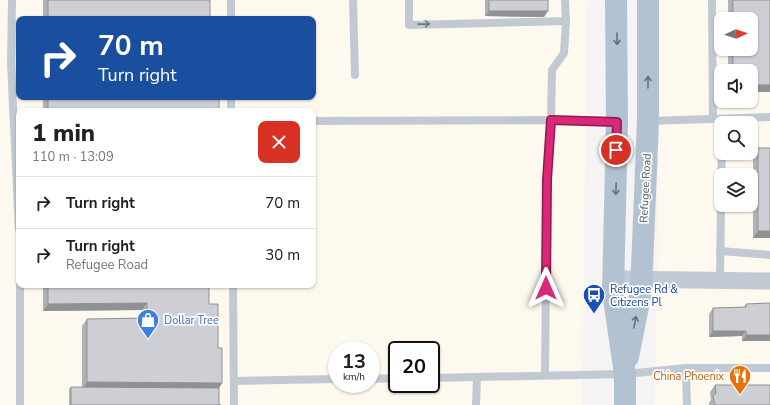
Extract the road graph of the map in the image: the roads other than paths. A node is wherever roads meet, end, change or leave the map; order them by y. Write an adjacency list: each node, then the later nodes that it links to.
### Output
1 (12, 0): 19 (lane)
2 (231, 0): 9 (lane)
3 (353, 0): 11 (lane)
4 (410, 0): 10 (lane, one-way to 10)
5 (565, 0): 10 (lane)
6 (616, 0): 18 (main road, Refugee Road, one-way to 18)
7 (648, 0): 17 (main road, Refugee Road, one-way to 7)
8 (712, 0): 13 (lane)
9 (231, 16)
10 (566, 21): 16 (lane)
11 (355, 75)
12 (770, 117): 14 (lane)
13 (713, 118): 17 (lane)
14 (758, 118)
15 (316, 120): 16 (lane)
16 (551, 120): 18 (lane); 32 (lane)
17 (648, 121): 24 (main road, Refugee Road)
18 (617, 122): 23 (main road, Refugee Road, one-way to 23)
19 (16, 166)
20 (721, 212): 21 (lane)
21 (720, 251): 22 (lane); 25 (lane)
22 (770, 254)
23 (614, 279): 24 (street); 31 (main road, Refugee Road)
24 (642, 280): 25 (street); 31 (main road, Refugee Road, one-way to 24)
25 (720, 281): 26 (street)
26 (770, 281)
27 (20, 288): 37 (lane)
28 (233, 288): 36 (lane)
29 (686, 368): 30 (lane); 31 (lane); 41 (lane)
30 (770, 368)
31 (625, 374): 32 (lane); 40 (main road, Refugee Road)
32 (545, 375): 33 (lane)
33 (476, 377): 34 (lane); 39 (lane)
34 (440, 378)
35 (328, 379): 36 (lane)
36 (234, 382): 38 (lane)
37 (20, 405)
38 (234, 405)
39 (476, 405)
40 (625, 405)
41 (687, 405)

